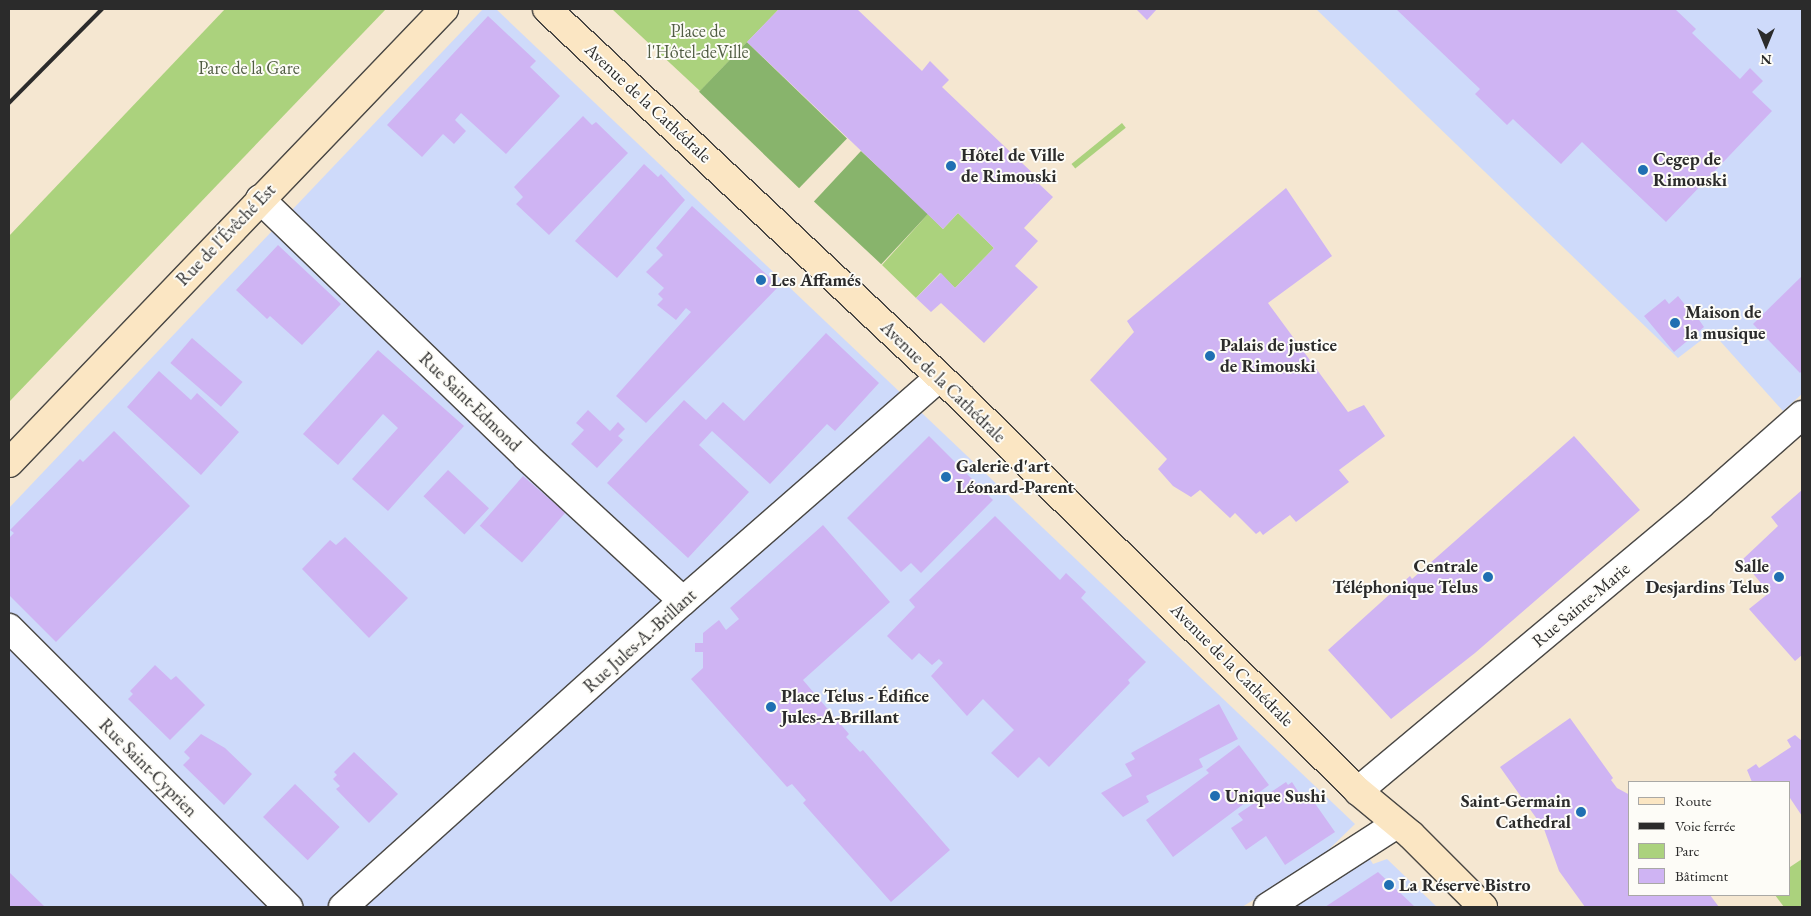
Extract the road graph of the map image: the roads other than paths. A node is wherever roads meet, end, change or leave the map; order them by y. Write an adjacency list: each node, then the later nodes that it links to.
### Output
1 (444, 9): 3 (street, Rue de l'Évêché Est)
2 (547, 9): 4 (street, Avenue de la Cathédrale)
3 (260, 199): 6 (street, Rue de l'Évêché Est); 7 (street, Rue Saint-Edmond)
4 (939, 378): 7 (street, Rue Jules-A.-Brillant); 9 (street, Avenue de la Cathédrale)
5 (1802, 415): 9 (street, Rue Sainte-Marie)
6 (9, 463)
7 (683, 601): 12 (street, Rue Jules-A.-Brillant)
8 (9, 628): 11 (street, Rue Saint-Cyprien)
9 (1358, 791): 10 (street, Avenue de la Cathédrale)
10 (1397, 824): 13 (street); 14 (street, Avenue de la Cathédrale)
11 (288, 907)
12 (343, 907)
13 (1268, 907)
14 (1483, 907)

